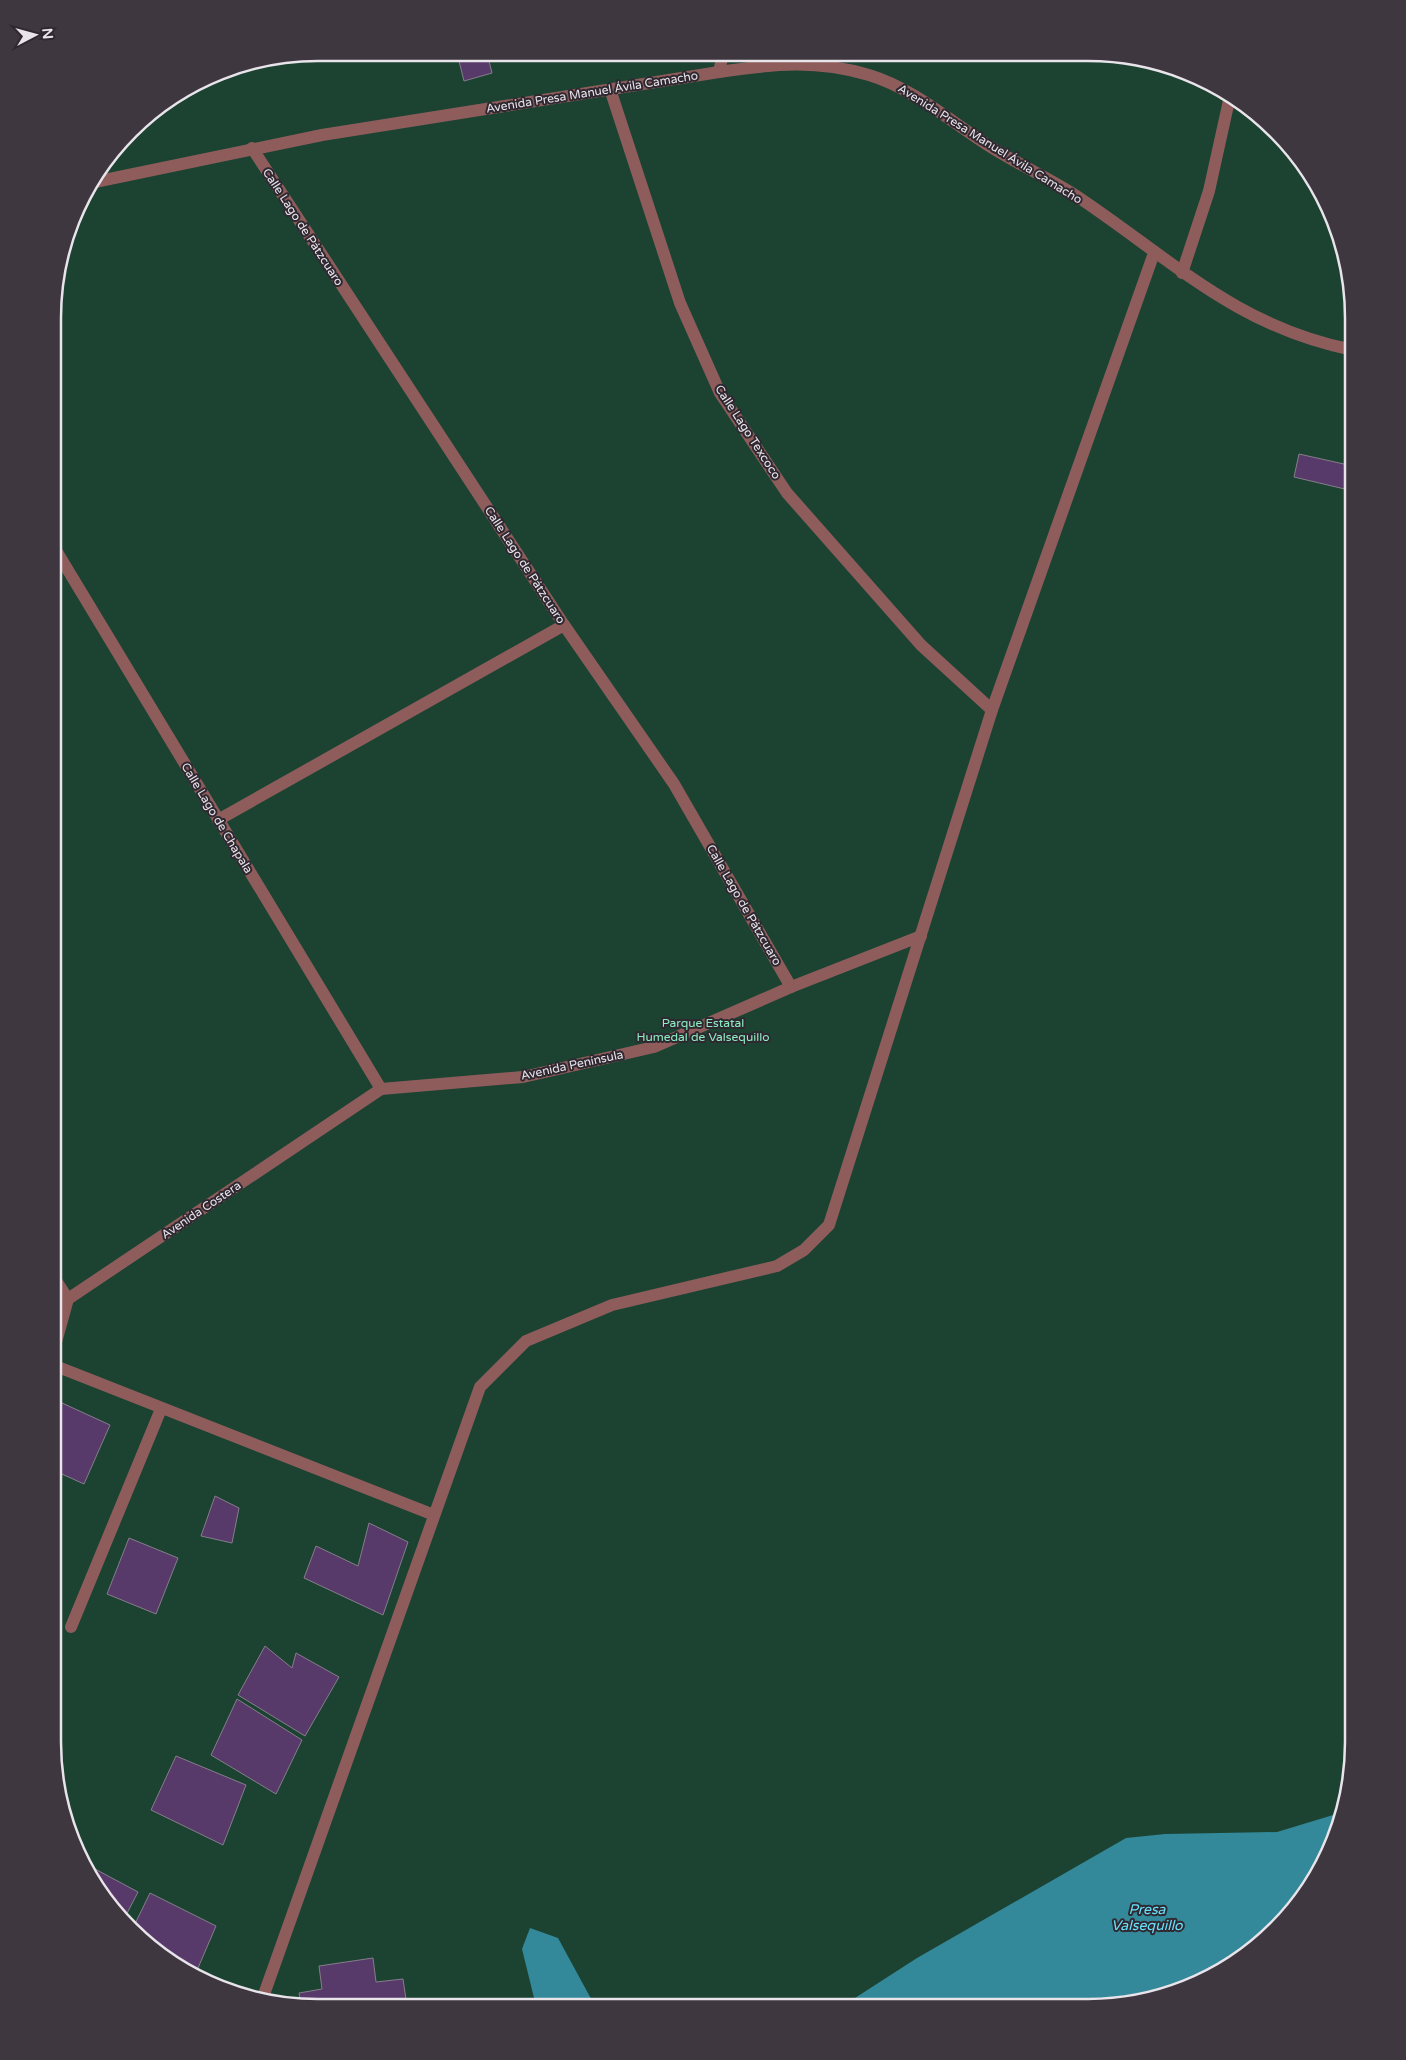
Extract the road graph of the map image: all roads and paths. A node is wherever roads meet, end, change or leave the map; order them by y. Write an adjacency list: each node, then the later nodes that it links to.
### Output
1 (722, 61): 2 (street)
2 (720, 72): 3 (street, Avenida Presa Manuel Ávila Camacho); 7 (street, Avenida Presa Manuel Ávila Camacho)
3 (610, 89): 5 (street, Avenida Presa Manuel Ávila Camacho); 12 (street, Calle Lago Texcoco)
4 (1228, 103): 8 (street)
5 (252, 148): 6 (street, Avenida Presa Manuel Ávila Camacho); 11 (street, Calle Lago de Pátzcuaro)
6 (102, 180)
7 (1154, 253): 8 (street, Avenida Presa Manuel Ávila Camacho); 12 (street)
8 (1182, 273): 9 (street, Avenida Presa Manuel Ávila Camacho)
9 (1345, 348)
10 (61, 558): 13 (street, Calle Lago de Chapala)
11 (564, 625): 13 (street); 15 (street, Calle Lago de Pátzcuaro)
12 (992, 710): 14 (street)
13 (218, 820): 16 (street, Calle Lago de Chapala)
14 (921, 936): 15 (street, Avenida Península); 22 (street)
15 (791, 987): 16 (street, Avenida Península)
16 (381, 1090): 18 (street, Avenida Costera)
17 (61, 1288): 18 (street)
18 (68, 1299): 19 (street)
19 (61, 1324)
20 (61, 1368): 21 (street)
21 (161, 1409): 22 (street); 23 (street)
22 (434, 1515): 24 (street)
23 (70, 1627)
24 (264, 1993)

